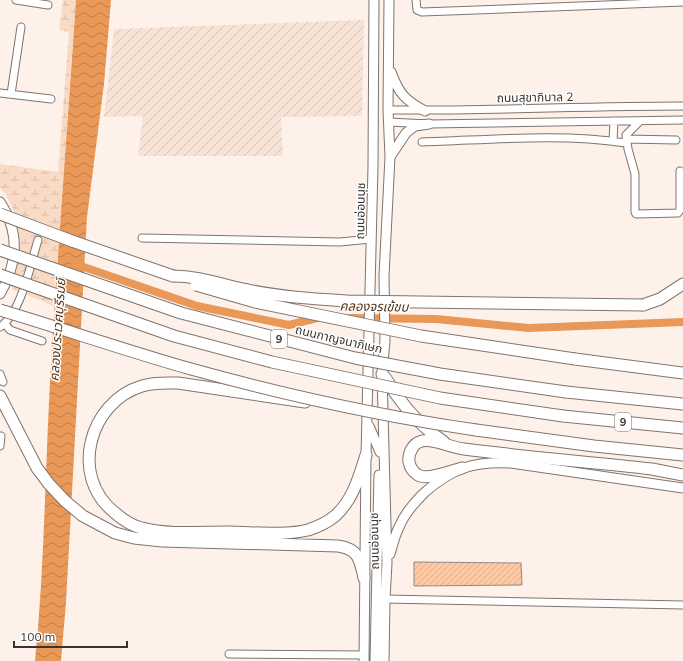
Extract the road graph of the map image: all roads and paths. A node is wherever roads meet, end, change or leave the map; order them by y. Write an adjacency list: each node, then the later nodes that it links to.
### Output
1 (16, 0): 5 (street)
2 (374, 0): 17 (main road, ถนนอ่อนนุช)
3 (388, 0): 11 (main road, ถนนอ่อนนุช)
4 (416, 0): 8 (street)
5 (34, 1): 9 (street)
6 (631, 2): 7 (street); 8 (street)
7 (683, 2)
8 (524, 4)
9 (48, 5)
10 (21, 27): 13 (street)
11 (388, 65): 16 (main road, ถนนอ่อนนุช); 18 (main road)
12 (0, 93): 13 (street)
13 (11, 94): 14 (street)
14 (51, 99)
15 (683, 106): 18 (street, ถนนสุขาภิบาล 2)
16 (388, 110): 17 (main road); 18 (street, ถนนสุขาภิบาล 2); 21 (main road, ถนนอ่อนนุช)
17 (374, 111): 23 (main road, ถนนอ่อนนุช)
18 (425, 111)
19 (683, 120): 20 (street, ถนนสุขาภิบาล 2)
20 (640, 121): 22 (street, ถนนสุขาภิบาล 2); 27 (street)
21 (388, 122): 23 (main road); 24 (street, ถนนสุขาภิบาล 2); 29 (main road, ถนนอ่อนนุช)
22 (614, 122): 24 (street, ถนนสุขาภิบาล 2); 26 (street)
23 (373, 123): 34 (main road, ถนนอ่อนนุช)
24 (429, 124): 29 (main road)
25 (676, 140): 27 (street)
26 (613, 141): 27 (street); 28 (street)
27 (626, 141): 30 (street)
28 (422, 142)
29 (390, 157): 46 (main road, ถนนอ่อนนุช, bridge)
30 (680, 171)
31 (0, 202): 40 (main road)
32 (0, 214): 38 (highway, bridge)
33 (142, 238): 34 (street)
34 (371, 239): 52 (main road, ถนนอ่อนนุช, bridge)
35 (38, 240): 42 (street)
36 (0, 250): 49 (highway, ถนนกาญจนาภิเษก / 9, bridge)
37 (0, 274): 53 (highway, 9, bridge)
38 (173, 276): 39 (highway, bridge); 44 (highway, bridge)
39 (683, 284)
40 (0, 294)
41 (0, 310): 50 (highway, bridge)
42 (2, 326): 43 (street)
43 (42, 341)
44 (683, 373)
45 (0, 374): 47 (street)
46 (382, 374): 51 (main road, ถนนอ่อนนุช); 56 (highway)
47 (3, 382)
48 (0, 396): 64 (highway)
49 (683, 404)
50 (349, 407): 58 (highway, bridge); 59 (highway, bridge)
51 (384, 420): 57 (main road, ถนนอ่อนนุช); 63 (main road, ถนนอ่อนนุช)
52 (368, 422): 57 (main road, ถนนอ่อนนุช); 58 (main road, ถนนอ่อนนุช)
53 (683, 428)
54 (0, 436): 55 (street)
55 (0, 446)
56 (451, 446): 60 (highway); 61 (highway)
57 (380, 452): 69 (main road, ถนนอ่อนนุช)
58 (366, 455): 64 (main road, ถนนอ่อนนุช)
59 (683, 455)
60 (462, 468): 62 (main road); 63 (main road)
61 (683, 475)
62 (683, 488)
63 (387, 563): 65 (main road, ถนนอ่อนนุช)
64 (364, 578): 68 (main road, ถนนอ่อนนุช)
65 (385, 600): 66 (street); 70 (main road, ถนนอ่อนนุช)
66 (683, 605)
67 (229, 654): 68 (street)
68 (364, 658)
69 (375, 661)
70 (384, 661)

